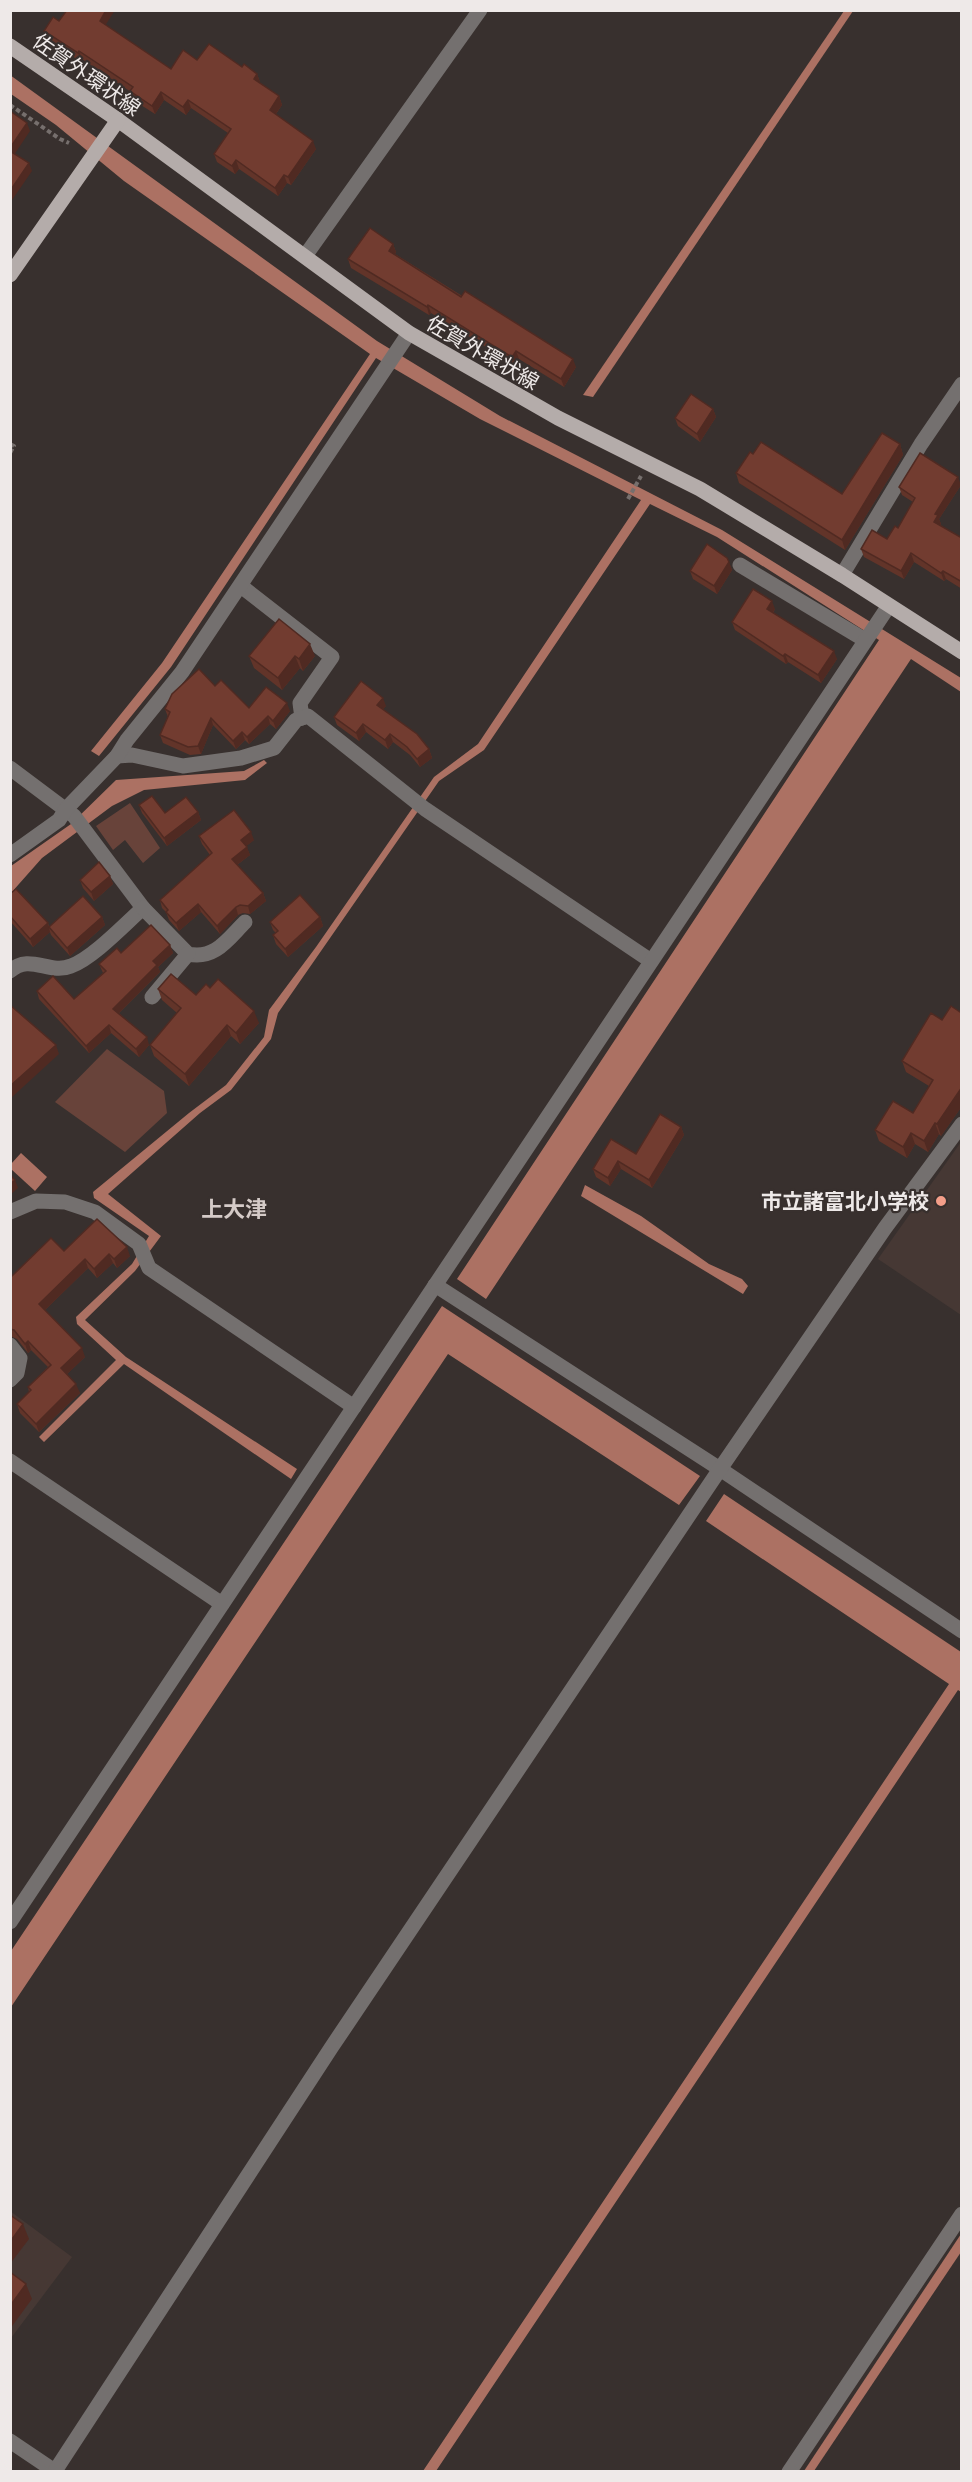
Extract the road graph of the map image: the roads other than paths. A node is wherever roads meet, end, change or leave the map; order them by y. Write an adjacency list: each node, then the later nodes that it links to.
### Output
1 (480, 10): 4 (street)
2 (10, 46): 3 (main road, 佐賀外環状線)
3 (118, 120): 4 (main road, 佐賀外環状線); 5 (main road)
4 (305, 256): 6 (main road, 佐賀外環状線)
5 (10, 275)
6 (408, 333): 9 (main road, 佐賀外環状線); 10 (street)
7 (962, 384): 9 (street)
8 (740, 566): 12 (street)
9 (843, 575): 11 (main road, 佐賀外環状線)
10 (241, 586): 14 (street); 15 (street)
11 (888, 606): 12 (street); 13 (main road, 佐賀外環状線)
12 (866, 639): 22 (street)
13 (962, 652)
14 (302, 718): 15 (street); 22 (street)
15 (117, 756): 17 (street)
16 (10, 768): 17 (street)
17 (70, 813): 18 (street); 19 (street)
18 (10, 855)
19 (143, 908): 21 (street); 23 (street)
20 (245, 922): 21 (street)
21 (188, 954): 24 (street)
22 (651, 961): 27 (street)
23 (10, 971)
24 (152, 997)
25 (962, 1124): 32 (street)
26 (10, 1212): 30 (street)
27 (435, 1285): 30 (street); 32 (street)
28 (10, 1345): 29 (street)
29 (10, 1380)
30 (354, 1407): 33 (street)
31 (10, 1461): 33 (street)
32 (720, 1468): 34 (street); 38 (street)
33 (222, 1604): 35 (street)
34 (962, 1630)
35 (10, 1922)
36 (962, 2214): 39 (street)
37 (10, 2441): 38 (street)
38 (55, 2471)
39 (789, 2472)

